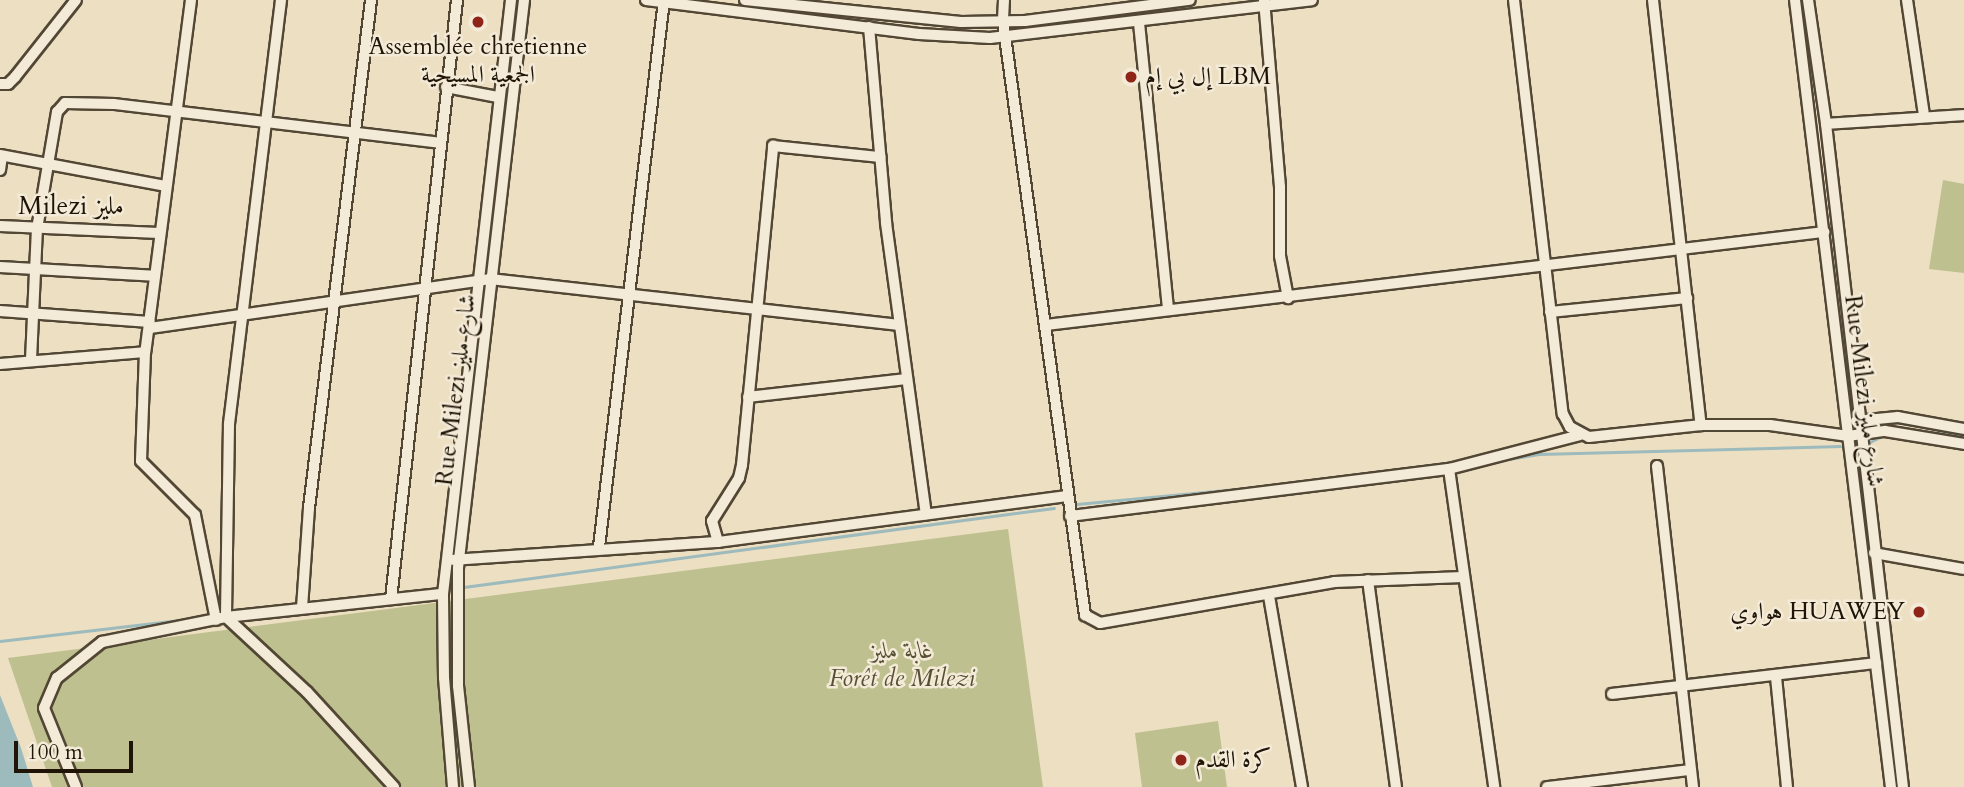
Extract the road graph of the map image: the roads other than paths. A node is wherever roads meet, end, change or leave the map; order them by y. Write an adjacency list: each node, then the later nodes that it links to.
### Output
1 (76, 0): 24 (street)
2 (191, 0): 27 (street)
3 (281, 0): 30 (street)
4 (371, 0): 32 (street)
5 (457, 0): 25 (street)
6 (511, 0): 26 (street, Rue Milezi شارع مليز)
7 (524, 0): 49 (street, Rue Milezi شارع مليز)
8 (646, 0): 18 (street)
9 (745, 0): 20 (street)
10 (1004, 0): 20 (street)
11 (1190, 0): 20 (street)
12 (1312, 0): 19 (street)
13 (1514, 0): 44 (street)
14 (1653, 0): 43 (street)
15 (1795, 0): 41 (street, Rue Milezi شارع مليز)
16 (1808, 0): 31 (street, Rue Milezi شارع مليز)
17 (1908, 0): 28 (street)
18 (664, 1): 22 (street); 51 (street)
19 (1264, 3): 21 (street); 52 (street)
20 (1003, 22): 23 (street)
21 (1139, 23): 23 (street); 55 (street)
22 (869, 27): 23 (street); 35 (street)
23 (1007, 36): 63 (street)
24 (0, 84)
25 (446, 87): 26 (street); 33 (street)
26 (498, 97): 48 (street, Rue Milezi شارع مليز)
27 (174, 112): 30 (street); 36 (street); 38 (street)
28 (1924, 115): 29 (street); 31 (street)
29 (1964, 115)
30 (265, 123): 32 (street); 60 (street)
31 (1826, 124): 69 (street, Rue Milezi شارع مليز)
32 (353, 133): 33 (street); 54 (street)
33 (439, 143): 50 (street)
34 (1, 155): 36 (street); 37 (street)
35 (880, 157): 56 (street); 62 (street)
36 (47, 165): 38 (street); 40 (street)
37 (0, 170)
38 (165, 186): 42 (street)
39 (0, 226): 40 (street)
40 (37, 229): 42 (street); 46 (street)
41 (1824, 232): 43 (street); 70 (street, Rue Milezi شارع مليز)
42 (159, 233): 47 (street)
43 (1683, 250): 44 (street); 53 (street)
44 (1544, 265): 52 (street); 59 (street)
45 (0, 267): 46 (street)
46 (34, 268): 47 (street); 58 (street)
47 (154, 276): 61 (street)
48 (477, 279): 49 (street); 50 (street); 86 (street, Rue Milezi شارع مليز)
49 (490, 279): 51 (street); 85 (street, Rue Milezi شارع مليز)
50 (422, 287): 54 (street); 92 (street)
51 (631, 294): 56 (street); 83 (street)
52 (1288, 298): 55 (street)
53 (1687, 298): 59 (street); 71 (street)
54 (334, 299): 60 (street); 93 (street)
55 (1168, 309): 63 (street)
56 (756, 310): 62 (street); 68 (street)
57 (0, 311): 58 (street)
58 (32, 312): 61 (street); 65 (street)
59 (1550, 312): 73 (street)
60 (242, 313): 61 (street); 94 (street)
61 (150, 325): 64 (street)
62 (899, 325): 67 (street)
63 (1046, 325): 79 (street)
64 (145, 352): 65 (street); 94 (street)
65 (31, 360): 66 (street)
66 (0, 364)
67 (906, 379): 68 (street); 80 (street)
68 (748, 397): 82 (street)
69 (1861, 420): 70 (street); 72 (street); 74 (street, Rue Milezi شارع مليز)
70 (1846, 422): 75 (street, Rue Milezi شارع مليز)
71 (1701, 425): 73 (street); 75 (street)
72 (1964, 429)
73 (1580, 435): 78 (street)
74 (1862, 435): 75 (street); 76 (street); 84 (street, Rue Milezi شارع مليز)
75 (1848, 436): 95 (street, Rue Milezi شارع مليز)
76 (1964, 444)
77 (1657, 466): 97 (street)
78 (1449, 469): 81 (street); 88 (street)
79 (1066, 496): 80 (street); 81 (street)
80 (926, 514): 82 (street)
81 (1070, 516): 91 (street)
82 (718, 542): 83 (street)
83 (599, 547): 85 (street)
84 (1874, 553): 87 (street); 111 (street, Rue Milezi شارع مليز)
85 (459, 559): 86 (street); 103 (street, Rue Milezi شارع مليز)
86 (446, 560): 90 (street, Rue Milezi شارع مليز)
87 (1964, 569)
88 (1463, 577): 89 (street); 106 (street)
89 (1368, 580): 91 (street); 105 (street)
90 (443, 594): 92 (street); 102 (street, Rue Milezi شارع مليز)
91 (1269, 596): 104 (street)
92 (391, 599): 93 (street)
93 (302, 608): 94 (street)
94 (221, 619): 100 (street); 101 (street)
95 (1876, 663): 96 (street); 110 (street, Rue Milezi شارع مليز)
96 (1776, 677): 97 (street); 109 (street)
97 (1682, 687): 98 (street); 99 (street)
98 (1612, 694)
99 (1690, 770): 107 (street); 108 (street)
100 (76, 787)
101 (394, 787)
102 (453, 787)
103 (469, 787)
104 (1302, 787)
105 (1396, 787)
106 (1494, 787)
107 (1547, 787)
108 (1693, 787)
109 (1787, 787)
110 (1891, 787)
111 (1903, 787)

